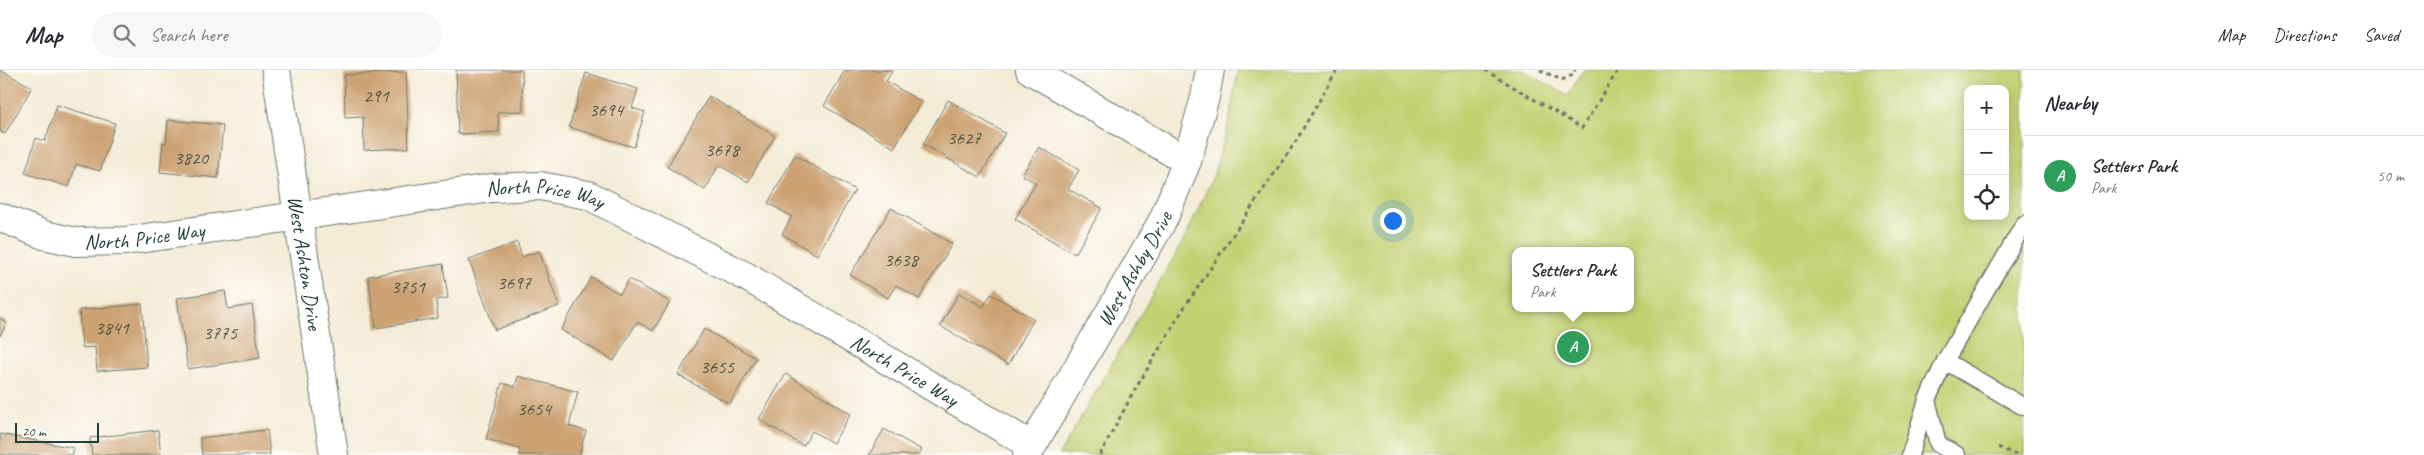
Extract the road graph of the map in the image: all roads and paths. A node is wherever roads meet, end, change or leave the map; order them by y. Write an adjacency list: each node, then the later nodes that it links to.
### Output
1 (276, 70): 10 (street, West Ashton Drive)
2 (1030, 70): 9 (street)
3 (1210, 70): 9 (street, West Ashby Drive)
4 (1337, 70): 19 (path)
5 (1485, 70): 8 (path)
6 (1540, 70): 7 (path)
7 (1575, 70)
8 (1618, 70)
9 (1187, 161): 17 (street, West Ashby Drive)
10 (298, 216): 11 (street, North Price Way); 17 (street, North Price Way); 18 (street, West Ashton Drive)
11 (0, 217)
12 (2024, 224): 13 (lane)
13 (1945, 361): 14 (lane); 15 (lane)
14 (1927, 400): 20 (lane); 21 (lane)
15 (2024, 407)
16 (1998, 447): 22 (path)
17 (1030, 451)
18 (334, 455)
19 (1100, 455)
20 (1910, 455)
21 (1957, 455)
22 (2016, 455)

